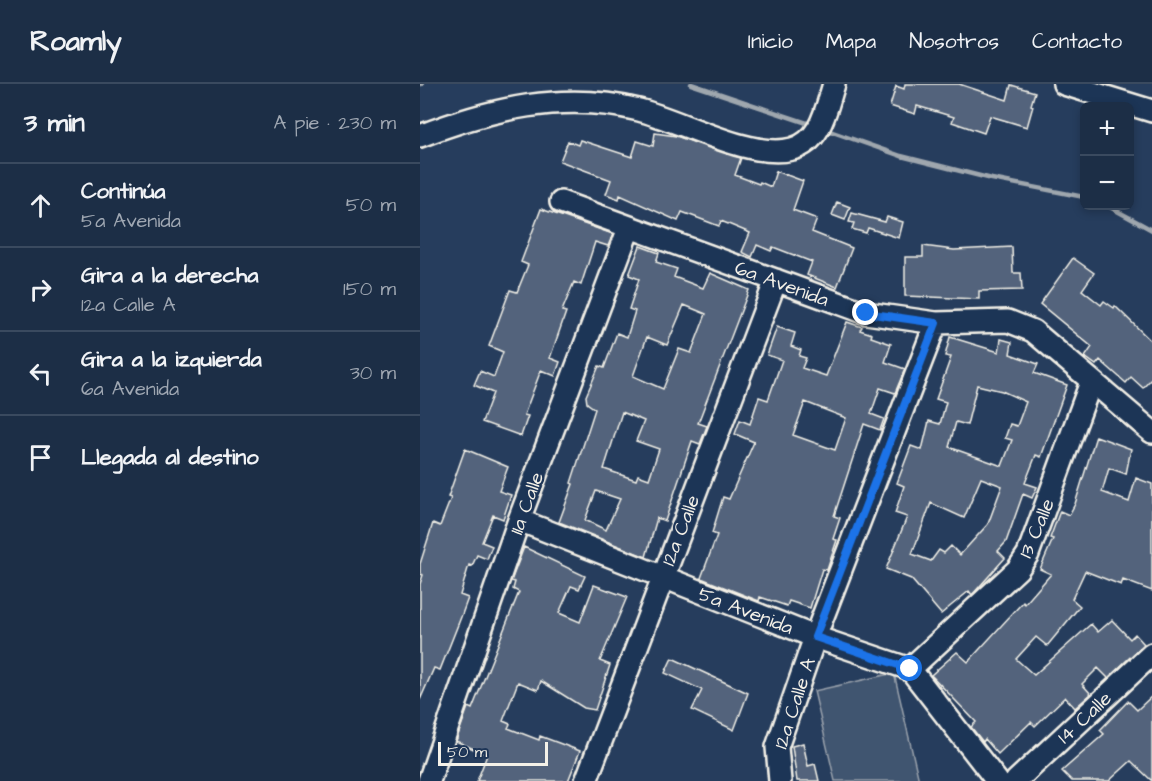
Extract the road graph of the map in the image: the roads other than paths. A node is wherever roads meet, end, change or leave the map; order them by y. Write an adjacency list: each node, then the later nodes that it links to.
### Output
1 (1064, 84): 3 (street)
2 (831, 94): 4 (street)
3 (1152, 111)
4 (420, 136)
5 (561, 202): 6 (street, 6a Avenida)
6 (629, 228): 7 (street, 6a Avenida); 11 (street, 11a Calle)
7 (777, 280): 8 (street, 6a Avenida); 12 (street, 12a Calle)
8 (936, 323): 9 (street, 6a Avenida); 13 (street, 12a Calle A)
9 (1091, 382): 10 (street, 6a Avenida); 15 (street, 13 Calle)
10 (1152, 432)
11 (519, 520): 12 (street, 5a Avenida); 16 (street, 11a Calle)
12 (662, 577): 13 (street, 5a Avenida); 17 (street, 12a Calle)
13 (815, 637): 15 (street, 5a Avenida); 18 (street, 12a Calle A)
14 (1152, 654): 20 (street, 14 Calle)
15 (910, 669): 19 (street)
16 (429, 781)
17 (586, 781)
18 (780, 781)
19 (997, 781)
20 (1016, 781)

